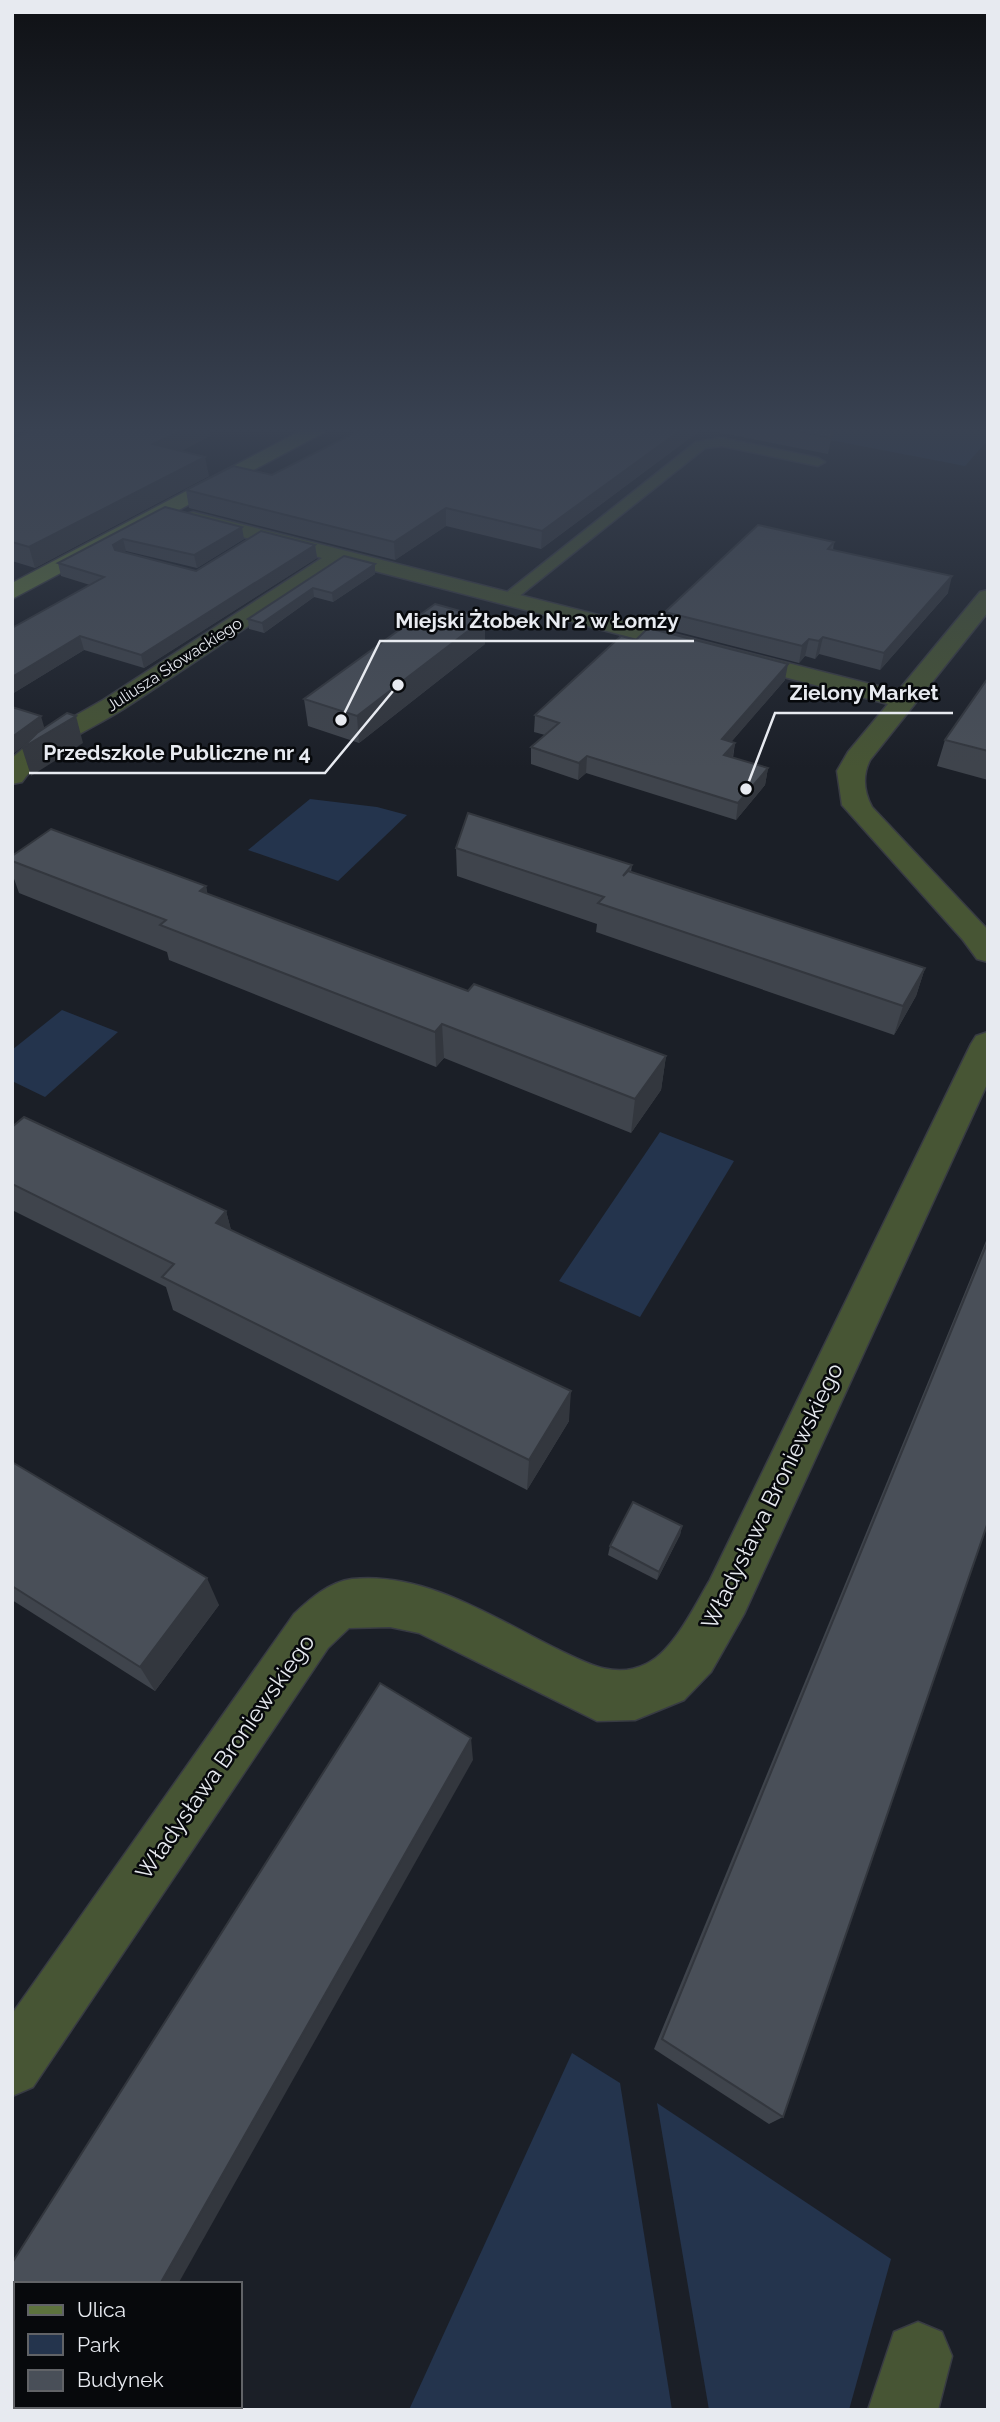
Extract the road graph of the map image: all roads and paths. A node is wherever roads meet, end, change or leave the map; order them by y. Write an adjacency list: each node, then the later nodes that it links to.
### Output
1 (105, 542): 7 (main road)
2 (251, 542): 5 (lane)
3 (288, 542): 6 (street)
4 (579, 542): 9 (lane)
5 (241, 549)
6 (340, 556): 9 (street); 12 (street, Juliusza Słowackiego)
7 (12, 592)
8 (988, 597): 10 (street)
9 (507, 599): 11 (street)
10 (976, 627): 11 (street)
11 (902, 700): 13 (street)
12 (12, 776)
13 (988, 952)
14 (988, 1044): 15 (street, Władysława Broniewskiego)
15 (12, 2066)

